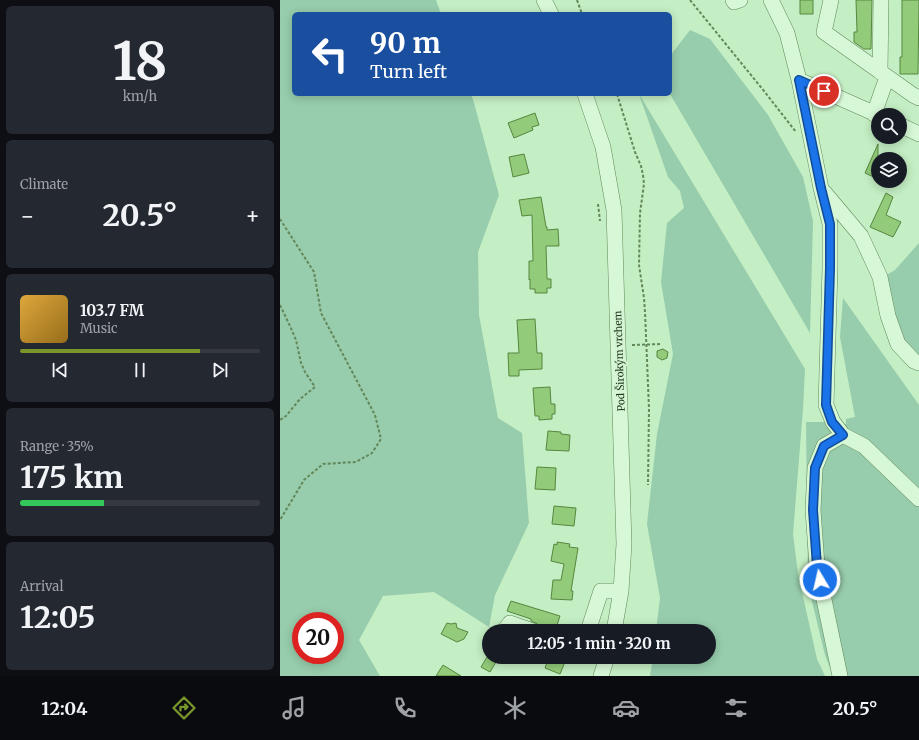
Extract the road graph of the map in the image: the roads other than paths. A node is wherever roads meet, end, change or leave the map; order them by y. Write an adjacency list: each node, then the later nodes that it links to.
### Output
1 (544, 0): 7 (street)
2 (733, 0): 3 (street)
3 (740, 0)
4 (771, 0): 9 (street)
5 (831, 0): 8 (street)
6 (881, 0): 8 (street)
7 (549, 12)
8 (884, 74): 11 (street); 12 (street)
9 (799, 80): 13 (street); 16 (street)
10 (586, 96): 20 (street, Pod Širokým vrchem)
11 (919, 98)
12 (877, 108)
13 (871, 112)
14 (907, 129): 15 (street)
15 (919, 134)
16 (821, 188): 17 (street); 18 (street)
17 (919, 363)
18 (843, 435): 19 (street); 25 (street)
19 (919, 499)
20 (621, 591): 21 (street); 22 (street, Pod Širokým vrchem)
21 (590, 624)
22 (615, 624)
23 (605, 664): 24 (street)
24 (601, 676)
25 (840, 676)

